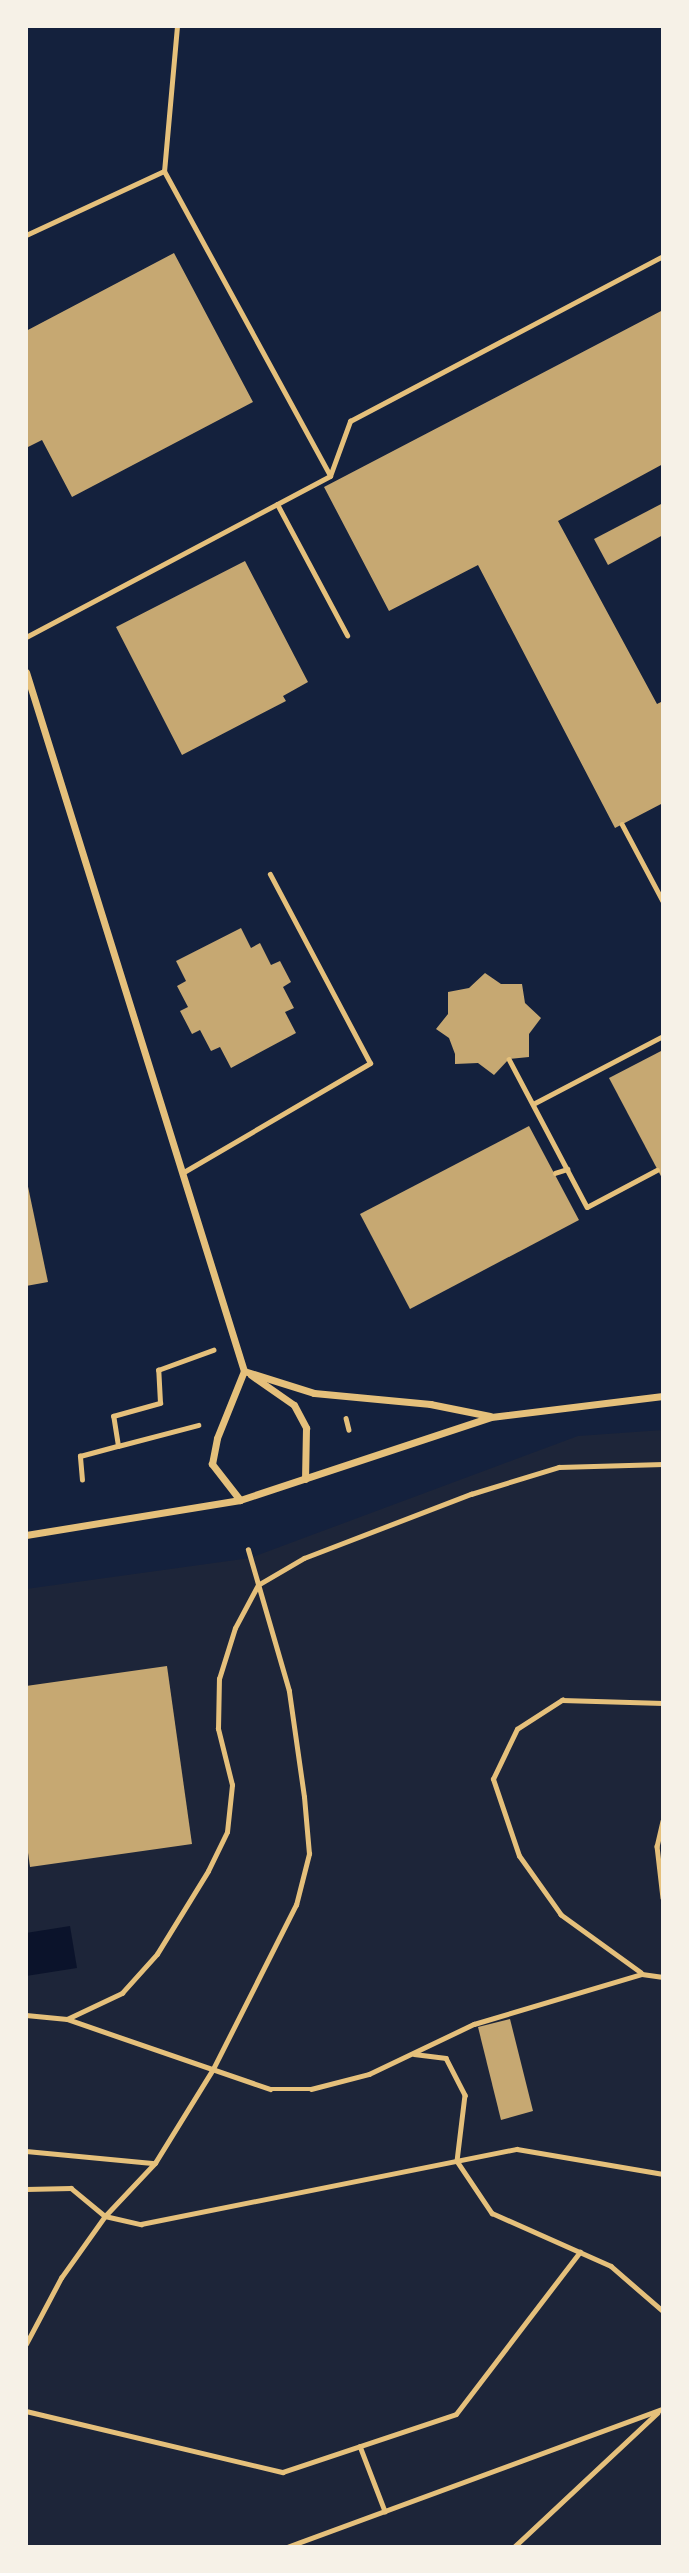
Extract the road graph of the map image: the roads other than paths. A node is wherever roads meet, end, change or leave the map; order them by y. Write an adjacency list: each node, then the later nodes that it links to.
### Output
1 (177, 26): 2 (lane)
2 (164, 171): 3 (lane); 5 (lane)
3 (26, 235)
4 (663, 256): 5 (lane)
5 (330, 476): 6 (lane)
6 (277, 504): 7 (lane); 8 (lane)
7 (347, 635)
8 (26, 637)
9 (26, 672): 11 (street)
10 (270, 874): 11 (lane)
11 (182, 1173): 12 (street)
12 (244, 1371): 14 (street); 15 (street); 16 (street)
13 (663, 1396): 14 (street)
14 (491, 1416): 15 (street)
15 (305, 1479): 16 (street)
16 (240, 1500): 17 (street)
17 (26, 1535)

